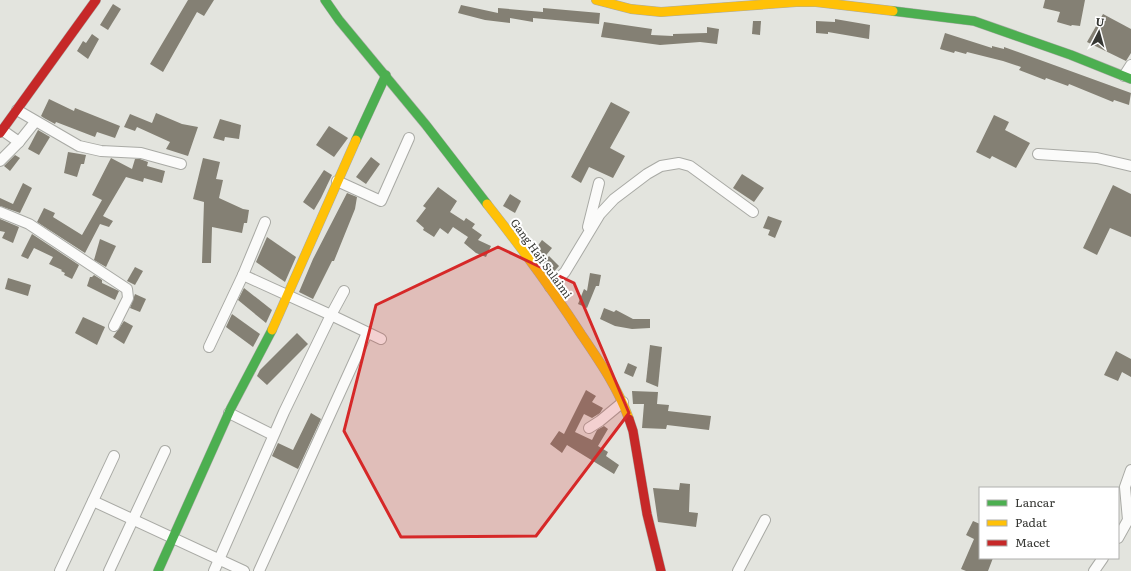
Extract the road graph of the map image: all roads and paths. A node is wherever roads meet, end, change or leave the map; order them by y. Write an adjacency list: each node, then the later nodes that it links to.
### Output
1 (96, 0): 8 (street)
2 (325, 0): 6 (street, Gang Haji Sulaimi)
3 (596, 0): 4 (street)
4 (805, 1): 7 (street)
5 (1131, 65): 7 (street)
6 (386, 75): 15 (street); 22 (street, Gang Haji Sulaimi)
7 (1128, 77)
8 (26, 116): 9 (street); 9 (street); 13 (street)
9 (9, 136): 12 (street)
10 (409, 138): 15 (street)
11 (1038, 154): 14 (street)
12 (0, 161)
13 (181, 164)
14 (1131, 166)
15 (337, 181): 24 (street)
16 (599, 183): 20 (street)
17 (0, 212): 26 (street)
18 (753, 212): 20 (street)
19 (265, 222): 21 (street)
20 (586, 236): 22 (street)
21 (242, 275): 24 (street); 29 (street)
22 (550, 287): 30 (street, Gang Haji Sulaimi)
23 (344, 291): 25 (street)
24 (287, 296): 25 (street); 31 (street)
25 (331, 316): 27 (street); 33 (street)
26 (114, 326)
27 (367, 333): 28 (street); 49 (street)
28 (381, 339)
29 (209, 346)
30 (623, 402): 32 (street); 50 (street, Gang Haji Sulaimi)
31 (229, 413): 33 (street); 41 (street)
32 (589, 428)
33 (274, 436): 43 (street)
34 (165, 452): 38 (street)
35 (114, 456): 37 (street)
36 (1131, 470): 40 (street)
37 (93, 501): 38 (street); 44 (street)
38 (133, 520): 41 (street); 45 (street)
39 (765, 520): 51 (street)
40 (1119, 536)
41 (173, 538): 43 (street); 46 (street)
42 (1102, 559): 52 (street)
43 (219, 560): 47 (street); 48 (street)
44 (60, 571)
45 (109, 571)
46 (158, 571)
47 (214, 571)
48 (244, 571)
49 (259, 571)
50 (661, 571)
51 (738, 571)
52 (1094, 571)

